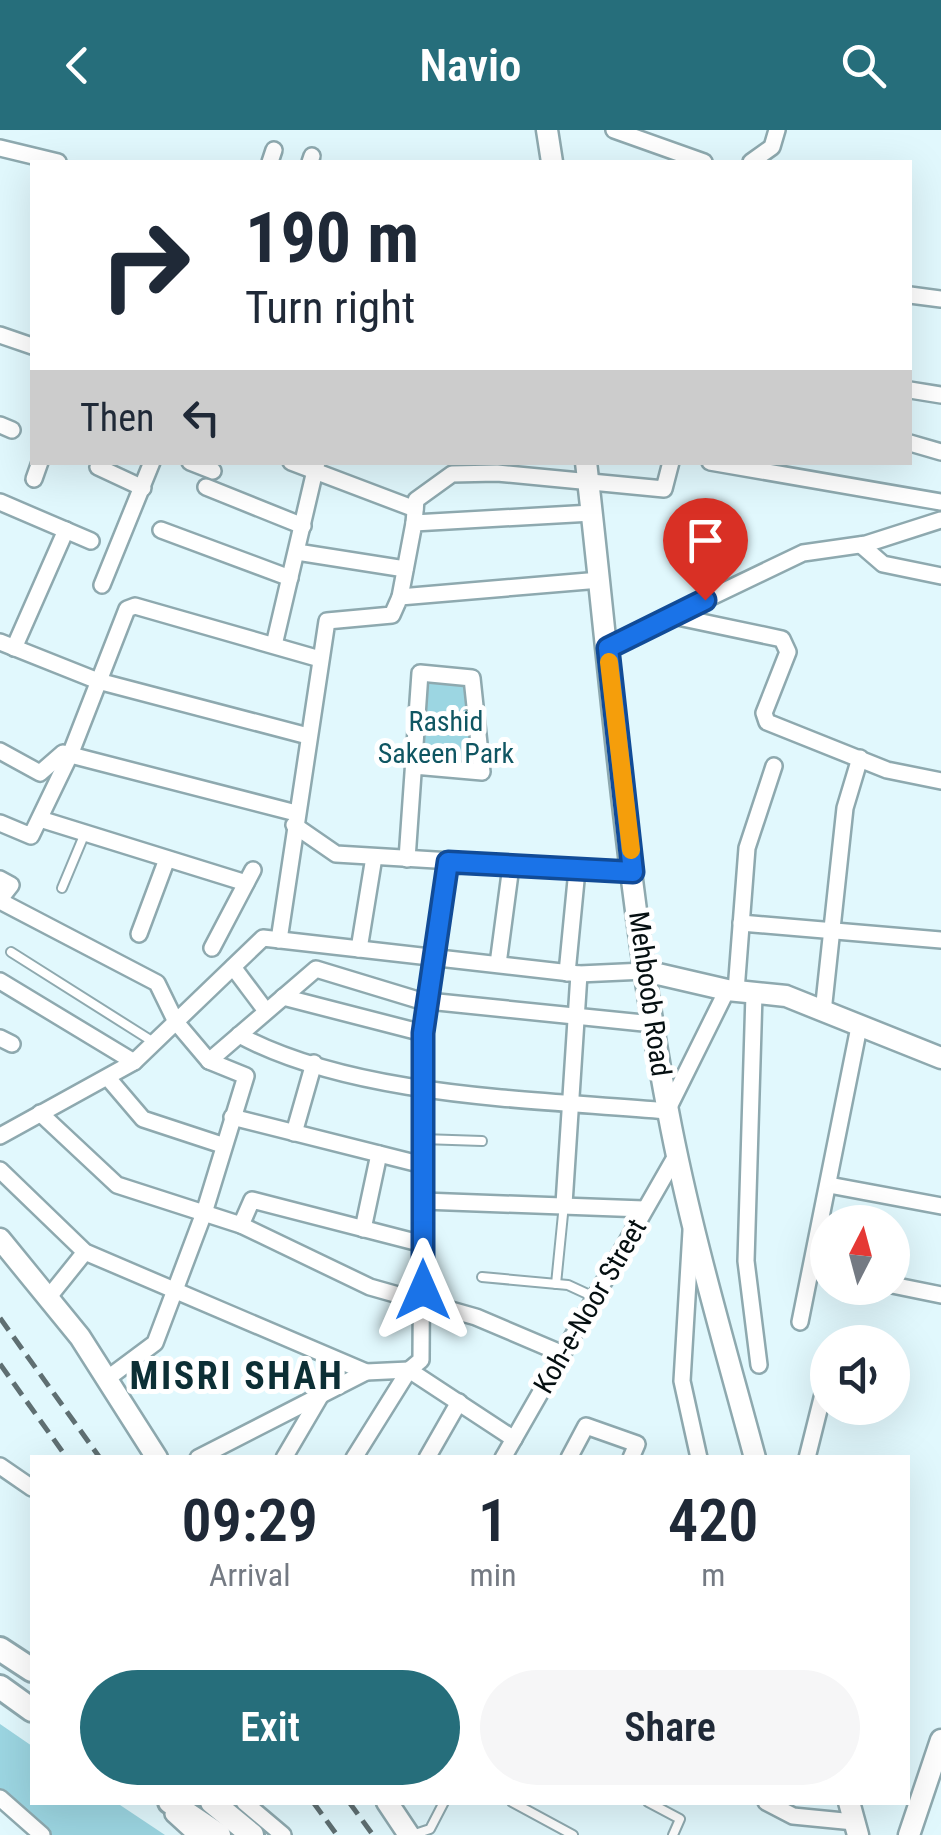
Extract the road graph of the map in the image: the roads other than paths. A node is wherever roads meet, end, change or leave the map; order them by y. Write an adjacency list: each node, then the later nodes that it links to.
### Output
1 (547, 130): 6 (main road)
2 (614, 130): 7 (street)
3 (777, 130): 8 (street)
4 (0, 148): 5 (street)
5 (50, 160)
6 (552, 160)
7 (698, 160)
8 (754, 160)
9 (912, 295): 10 (street)
10 (941, 299)
11 (0, 336): 12 (street)
12 (30, 345)
13 (912, 390): 14 (street)
14 (941, 395)
15 (912, 444): 16 (street)
16 (941, 452)
17 (39, 465): 25 (street)
18 (151, 465): 26 (street)
19 (193, 465): 32 (street)
20 (670, 465): 24 (street)
21 (727, 465): 28 (street)
22 (98, 467): 26 (street)
23 (317, 467): 30 (street); 32 (street)
24 (587, 471): 29 (main road, Mehboob Road); 30 (street)
25 (34, 479)
26 (143, 488): 42 (street)
27 (0, 502): 33 (street)
28 (941, 502)
29 (592, 513): 30 (street); 41 (main road, Mehboob Road)
30 (415, 516): 38 (street)
31 (941, 520): 36 (street)
32 (303, 526): 37 (street)
33 (66, 530): 35 (street); 45 (street)
34 (161, 530): 40 (street)
35 (91, 541)
36 (861, 544): 39 (street); 44 (street)
37 (297, 552): 38 (street); 40 (street)
38 (405, 569): 43 (street)
39 (941, 576)
40 (290, 578): 46 (street)
41 (600, 580): 43 (street); 47 (main road, Mehboob Road)
42 (102, 585)
43 (400, 597): 48 (street)
44 (673, 616): 47 (street); 53 (street)
45 (7, 645): 49 (street)
46 (274, 645): 48 (street); 49 (street)
47 (608, 648): 67 (main road, Mehboob Road)
48 (320, 659): 50 (street)
49 (98, 681): 50 (street); 52 (street)
50 (308, 736): 58 (street)
51 (0, 751): 52 (street)
52 (70, 755): 57 (street); 58 (street)
53 (860, 758): 56 (street); 72 (street)
54 (414, 766): 54 (street); 63 (street)
55 (774, 766): 71 (street)
56 (941, 782)
57 (40, 819): 59 (street); 60 (street)
58 (295, 819): 61 (street); 74 (street)
59 (0, 823)
60 (85, 833): 62 (street); 69 (lane)
61 (374, 857): 63 (street); 77 (street)
62 (166, 858): 73 (street); 76 (street)
63 (407, 859): 64 (street)
64 (448, 862): 65 (street); 79 (street)
65 (511, 866): 66 (street); 80 (street)
66 (577, 870): 67 (street); 83 (street)
67 (633, 872): 82 (main road, Mehboob Road)
68 (0, 879): 70 (street)
69 (62, 888)
70 (0, 900): 91 (street)
71 (742, 923): 72 (street); 85 (street)
72 (832, 930): 75 (street); 89 (street)
73 (139, 934)
74 (280, 940): 77 (street); 81 (street)
75 (941, 940)
76 (212, 948)
77 (359, 949): 79 (street)
78 (12, 952): 96 (lane)
79 (434, 958): 80 (street); 87 (street)
80 (498, 964): 83 (street)
81 (232, 967): 88 (street); 91 (street)
82 (645, 970): 83 (street); 85 (main road); 92 (main road, Mehboob Road)
83 (573, 973): 90 (street)
84 (0, 981): 99 (street)
85 (739, 992): 89 (main road); 104 (street); 138 (street)
86 (283, 997): 87 (street); 88 (street); 94 (street)
87 (427, 1001): 90 (street); 94 (street)
88 (266, 1011): 95 (street)
89 (824, 1012): 93 (main road)
90 (576, 1016): 92 (street); 103 (street)
91 (176, 1022): 96 (street); 98 (street)
92 (653, 1024): 104 (main road, Mehboob Road)
93 (860, 1027): 97 (main road); 116 (street)
94 (423, 1033): 102 (street)
95 (240, 1034): 98 (street); 100 (street)
96 (154, 1043): 99 (street)
97 (941, 1058)
98 (209, 1061): 106 (street)
99 (134, 1062): 101 (street)
100 (314, 1063): 102 (street); 108 (street)
101 (108, 1078): 105 (street); 111 (street)
102 (423, 1088): 103 (street); 109 (street)
103 (568, 1102): 104 (street); 118 (street)
104 (668, 1110): 113 (main road, Mehboob Road)
105 (40, 1113): 107 (street); 121 (street)
106 (232, 1117): 108 (street); 111 (street)
107 (4, 1127)
108 (294, 1132): 112 (street)
109 (422, 1139): 110 (lane); 114 (street)
110 (482, 1141)
111 (222, 1145): 121 (street)
112 (379, 1154): 114 (street); 124 (street)
113 (677, 1154): 120 (street, Koh-e-Noor Street); 122 (main road, Mehboob Road)
114 (423, 1164): 117 (street)
115 (0, 1170): 127 (street)
116 (829, 1186): 119 (street); 136 (street)
117 (423, 1201): 118 (street); 126 (street)
118 (564, 1204): 120 (street); 129 (lane)
119 (941, 1206)
120 (644, 1209): 133 (street, Koh-e-Noor Street)
121 (204, 1213): 123 (street); 130 (street)
122 (692, 1222): 154 (street); 155 (main road, Mehboob Road)
123 (241, 1225): 124 (street); 135 (street)
124 (363, 1229): 126 (street)
125 (0, 1239): 134 (main road)
126 (423, 1244): 135 (street)
127 (86, 1252): 130 (street); 134 (street)
128 (482, 1277): 129 (lane)
129 (556, 1284): 133 (lane)
130 (173, 1287): 140 (street); 141 (street)
131 (910, 1289): 132 (street)
132 (941, 1295)
133 (596, 1297): 137 (street, Koh-e-Noor Street)
134 (48, 1298): 141 (main road)
135 (422, 1302): 137 (street); 139 (street)
136 (800, 1322)
137 (562, 1354): 145 (street, Koh-e-Noor Street)
138 (759, 1365)
139 (409, 1370): 140 (street); 143 (street); 149 (street)
140 (366, 1372): 142 (street)
141 (108, 1378): 146 (main road)
142 (321, 1395): 147 (street); 148 (street)
143 (459, 1402): 145 (street); 150 (street)
144 (815, 1425): 156 (street)
145 (514, 1438): 151 (street, Koh-e-Noor Street)
146 (155, 1455)
147 (204, 1455)
148 (286, 1455)
149 (356, 1455)
150 (428, 1455)
151 (505, 1455)
152 (571, 1455): 153 (street)
153 (632, 1455)
154 (698, 1455)
155 (754, 1455)
156 (808, 1455)
157 (0, 1466): 158 (street)
158 (30, 1487)
159 (3, 1657): 160 (main road)
160 (30, 1669)
161 (0, 1686): 162 (main road)
162 (30, 1708)
163 (941, 1740): 183 (main road)
164 (0, 1798): 175 (street)
165 (163, 1805): 176 (street)
166 (174, 1805): 177 (main road)
167 (216, 1805): 178 (main road)
168 (248, 1805): 179 (street)
169 (438, 1805): 173 (lane)
170 (518, 1805): 181 (lane)
171 (654, 1805): 182 (lane)
172 (772, 1805): 174 (street)
173 (407, 1820): 180 (lane)
174 (853, 1820)
175 (33, 1832)
176 (196, 1835)
177 (219, 1835)
178 (252, 1835)
179 (284, 1835)
180 (442, 1835)
181 (573, 1835)
182 (674, 1835)
183 (909, 1835)

